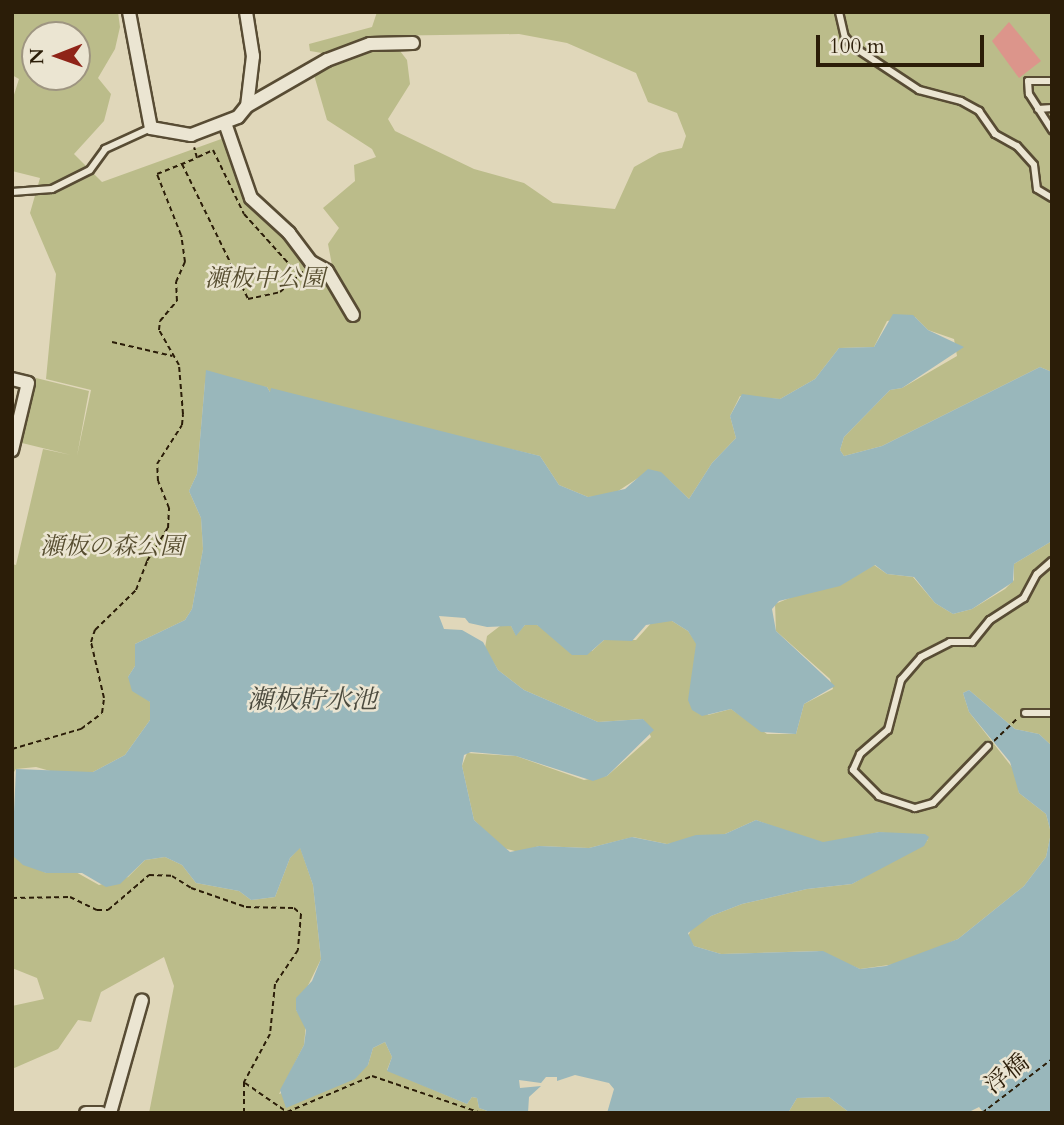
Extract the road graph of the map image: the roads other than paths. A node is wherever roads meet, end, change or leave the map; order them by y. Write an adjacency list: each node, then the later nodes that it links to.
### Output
1 (129, 12): 10 (street)
2 (246, 12): 6 (street)
3 (839, 12): 13 (lane)
4 (413, 43): 6 (street)
5 (1052, 81): 8 (lane)
6 (247, 106): 9 (street)
7 (1052, 108): 8 (lane)
8 (1038, 109): 11 (lane)
9 (225, 123): 10 (street); 14 (street)
10 (151, 128): 12 (lane)
11 (1052, 130)
12 (12, 192)
13 (1052, 198)
14 (353, 315)
15 (12, 379): 16 (street)
16 (12, 450)
17 (1052, 561): 20 (lane)
18 (1024, 713): 19 (lane)
19 (1052, 713)
20 (988, 746)
21 (142, 1000): 24 (street)
22 (86, 1113): 23 (street)
23 (101, 1113)
24 (110, 1113)

